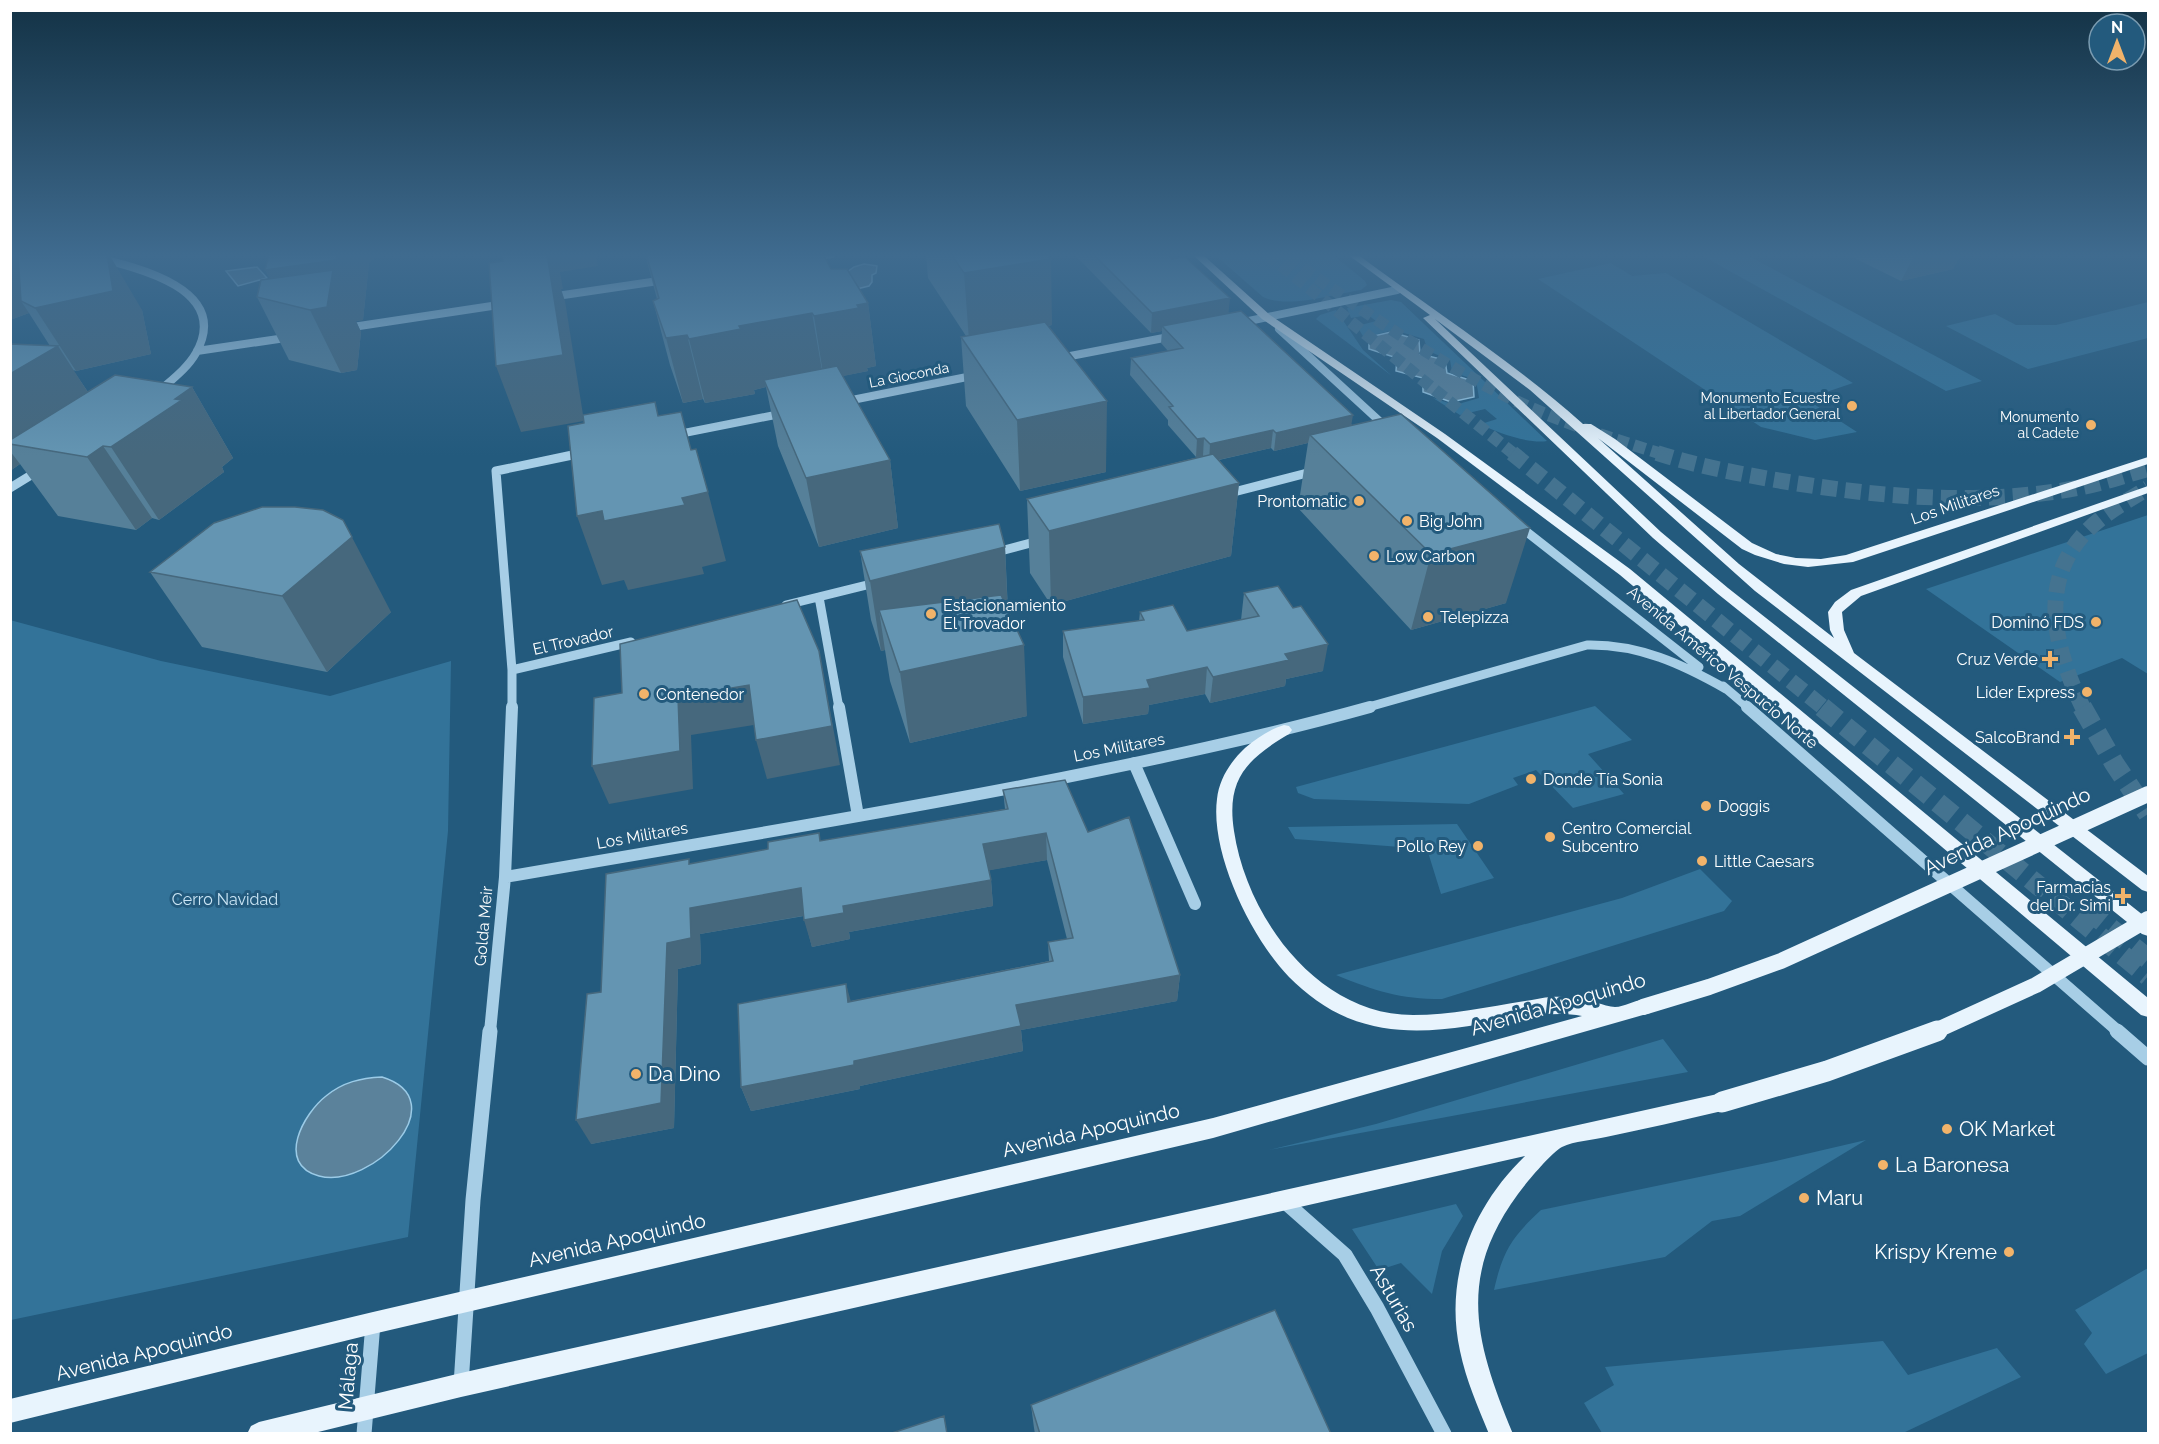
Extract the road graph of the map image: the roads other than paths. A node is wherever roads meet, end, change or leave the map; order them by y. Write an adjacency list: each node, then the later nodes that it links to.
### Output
1 (204, 321): 12 (street)
2 (392, 321): 9 (street)
3 (1245, 321): 8 (street)
4 (1271, 321): 19 (street, Avenida Américo Vespucio Norte)
5 (1272, 321): 47 (main road, Avenida Américo Vespucio Norte)
6 (1431, 321): 46 (main road)
7 (1444, 321): 17 (main road)
8 (1227, 325)
9 (343, 329)
10 (1181, 334): 13 (street)
11 (297, 336): 12 (street)
12 (197, 351): 15 (street)
13 (1053, 360)
14 (983, 374): 16 (street, La Gioconda)
15 (146, 401)
16 (832, 404)
17 (1559, 409): 22 (main road, Los Militares); 35 (main road)
18 (798, 410): 20 (street)
19 (1394, 434)
20 (670, 436)
21 (588, 452): 36 (street, Golda Meir)
22 (2148, 460)
23 (50, 462): 25 (street)
24 (1325, 469): 27 (street)
25 (10, 488)
26 (2148, 489): 35 (main road)
27 (1221, 495)
28 (1508, 517): 37 (street, Avenida Américo Vespucio Norte)
29 (1049, 539): 30 (street)
30 (980, 556)
31 (888, 579): 32 (street)
32 (819, 597): 33 (street); 41 (street)
33 (774, 608)
34 (637, 640): 36 (street, El Trovador)
35 (1853, 658): 43 (main road)
36 (512, 670): 42 (street, Golda Meir)
37 (1726, 689): 38 (street, Los Militares); 49 (street, Avenida Américo Vespucio Norte)
38 (1284, 730): 39 (street, Los Militares); 48 (main road)
39 (1134, 763): 41 (street, Los Militares); 44 (street)
40 (2148, 794): 48 (main road, Avenida Apoquindo, bridge)
41 (858, 816): 42 (street, Los Militares)
42 (505, 877): 52 (street, Golda Meir)
43 (2148, 885)
44 (1195, 904)
45 (2148, 919): 50 (main road, bridge)
46 (2148, 929)
47 (2148, 1009)
48 (1614, 1014): 52 (main road, Avenida Apoquindo)
49 (2148, 1058)
50 (1555, 1140): 51 (main road); 60 (main road)
51 (1284, 1201): 54 (main road); 59 (street, Asturias)
52 (467, 1301): 53 (main road, Avenida Apoquindo); 54 (street, Golda Meir)
53 (373, 1323): 55 (street, Málaga); 56 (main road, Avenida Apoquindo)
54 (461, 1385): 55 (main road)
55 (366, 1409): 57 (main road); 58 (street, Málaga)
56 (10, 1411)
57 (259, 1434)
58 (364, 1434)
59 (1444, 1434)
60 (1501, 1434)

